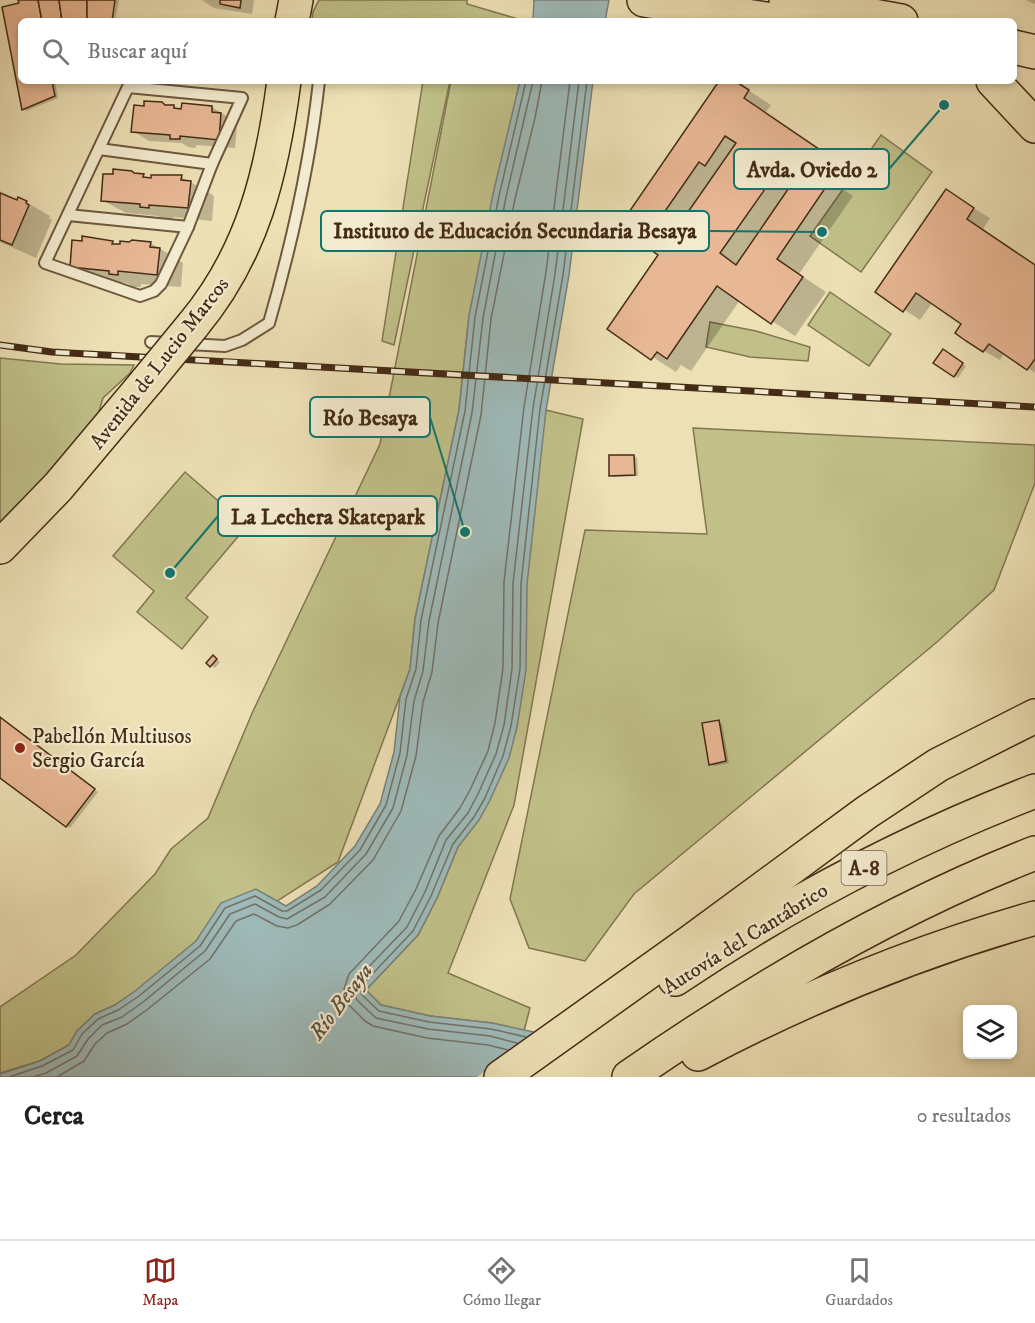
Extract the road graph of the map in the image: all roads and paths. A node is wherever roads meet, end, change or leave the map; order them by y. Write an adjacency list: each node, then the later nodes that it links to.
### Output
1 (644, 0): 3 (main road)
2 (786, 0): 4 (main road)
3 (758, 18)
4 (885, 18)
5 (1017, 48): 6 (main road)
6 (1035, 52)
7 (283, 84): 16 (main road, Avenida de Lucio Marcos, bridge)
8 (319, 84): 15 (lane)
9 (996, 84): 10 (main road)
10 (1035, 126)
11 (99, 149): 12 (lane); 12 (lane); 13 (lane)
12 (212, 164): 14 (lane)
13 (68, 215): 14 (lane); 14 (lane)
14 (188, 228)
15 (151, 342)
16 (0, 547)
17 (1035, 709): 19 (main road)
18 (1035, 716): 19 (main road)
19 (938, 765): 23 (main road)
20 (1035, 790): 23 (main road, Autovía del Cantábrico / A-8)
21 (1035, 853): 24 (main road)
22 (1035, 918): 24 (main road)
23 (695, 953): 25 (main road); 26 (main road, Autovía del Cantábrico / A-8)
24 (803, 984): 27 (main road); 28 (main road)
25 (501, 1077)
26 (533, 1077)
27 (629, 1077)
28 (658, 1077)

